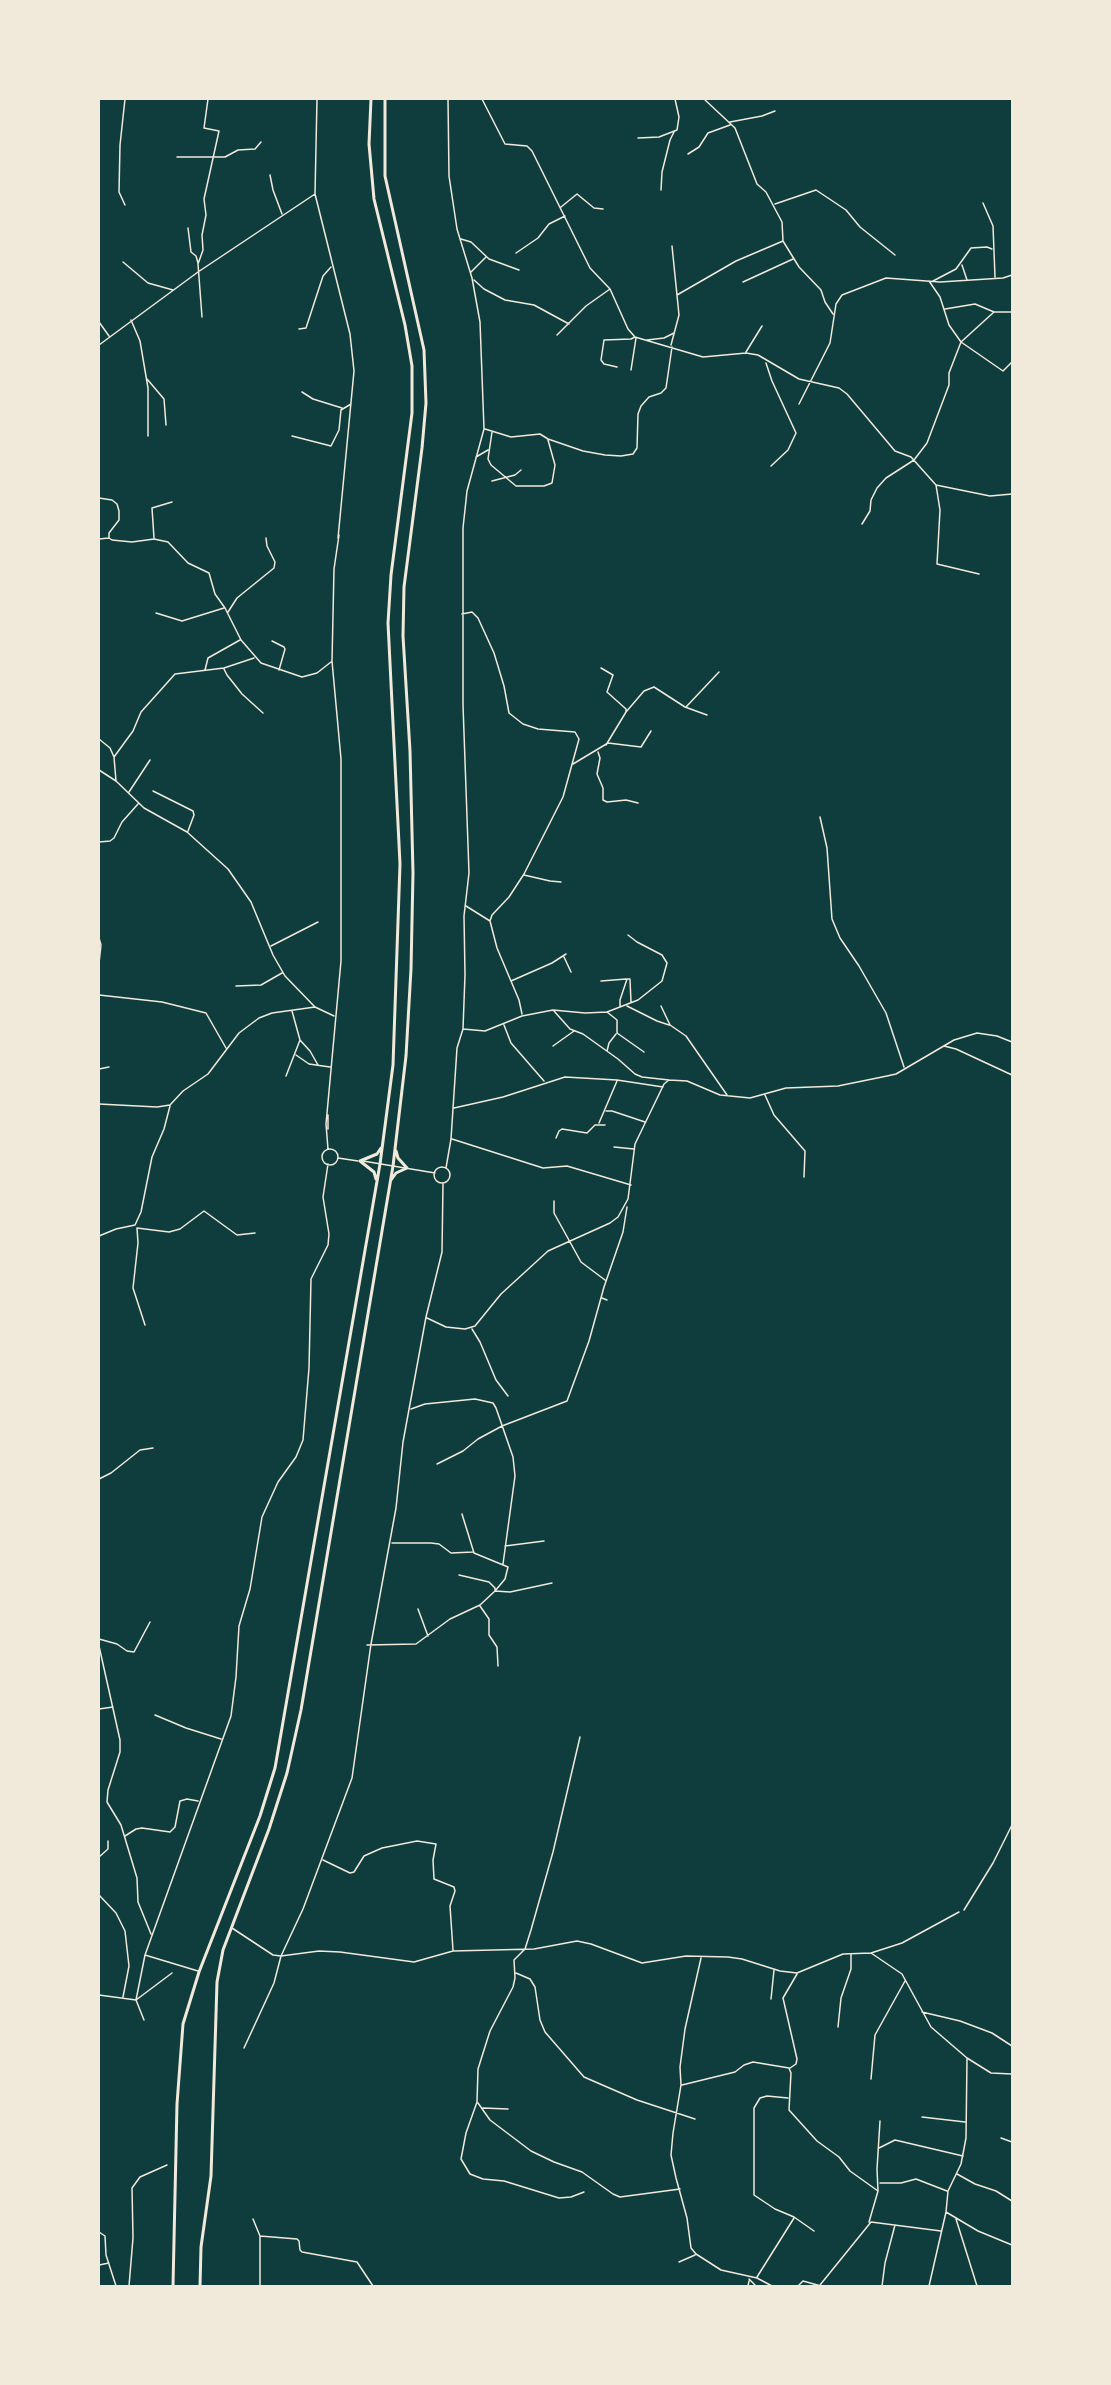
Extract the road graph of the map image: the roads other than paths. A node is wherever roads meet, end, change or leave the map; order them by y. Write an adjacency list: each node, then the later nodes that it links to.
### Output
1 (125, 99): 23 (street)
2 (208, 99): 17 (street)
3 (317, 99): 20 (street)
4 (371, 99): 205 (highway)
5 (385, 99): 208 (highway)
6 (448, 99): 29 (street)
7 (482, 99): 24 (street)
8 (675, 99): 12 (street)
9 (704, 99): 11 (street)
10 (775, 111): 11 (street)
11 (730, 123): 15 (street); 22 (street)
12 (675, 132): 13 (street); 19 (street)
13 (638, 138)
14 (261, 142): 17 (street)
15 (688, 154)
16 (177, 157): 17 (street)
17 (214, 158): 39 (street)
18 (270, 175): 26 (street)
19 (661, 190)
20 (315, 194): 26 (street); 40 (street)
21 (983, 203): 32 (street)
22 (774, 204): 30 (street); 34 (street)
23 (124, 205)
24 (561, 207): 25 (street); 27 (street)
25 (603, 209)
26 (283, 215): 42 (street)
27 (565, 216): 33 (street); 52 (street)
28 (188, 228): 39 (street)
29 (460, 239): 35 (street); 43 (street)
30 (783, 241): 36 (street); 54 (street)
31 (672, 246): 54 (street)
32 (993, 252): 38 (street); 47 (street)
33 (516, 253)
34 (895, 255)
35 (486, 257): 41 (street); 43 (street)
36 (794, 259): 51 (street); 58 (street)
37 (123, 262): 53 (street)
38 (961, 263): 48 (street); 49 (street)
39 (198, 264): 42 (street)
40 (332, 266): 64 (street); 81 (street)
41 (519, 270)
42 (198, 272): 53 (street); 59 (street)
43 (471, 273): 46 (street)
44 (1012, 275): 45 (street)
45 (1008, 277): 47 (street); 50 (street)
46 (472, 278): 62 (street); 85 (street)
47 (994, 278): 49 (street)
48 (930, 281): 49 (street); 55 (street); 58 (street)
49 (967, 281)
50 (1012, 281)
51 (743, 282)
52 (610, 289): 62 (street); 68 (street)
53 (173, 290): 60 (street)
54 (677, 295): 65 (street)
55 (944, 309): 56 (street); 70 (street)
56 (994, 312): 57 (street); 70 (street)
57 (1012, 312)
58 (833, 314): 79 (street)
59 (202, 317)
60 (131, 320): 67 (street); 78 (street)
61 (99, 322): 67 (street)
62 (569, 324): 66 (street)
63 (762, 326): 73 (street)
64 (299, 330)
65 (675, 333): 69 (street); 72 (street)
66 (557, 335)
67 (109, 337): 71 (street)
68 (636, 337): 69 (street); 76 (street); 77 (street)
69 (646, 341): 72 (street)
70 (960, 342): 75 (street); 92 (street)
71 (99, 345)
72 (671, 346): 73 (street); 89 (street)
73 (746, 353): 74 (street)
74 (766, 361): 79 (street); 93 (street)
75 (1012, 362)
76 (617, 367)
77 (632, 370)
78 (147, 379): 84 (street); 87 (street)
79 (812, 381): 82 (street); 92 (street)
80 (302, 392): 83 (street)
81 (352, 404): 83 (street); 114 (street)
82 (799, 404)
83 (343, 408): 88 (street)
84 (166, 425)
85 (484, 429): 86 (street); 91 (street)
86 (492, 432): 89 (street); 90 (street)
87 (148, 436)
88 (292, 436)
89 (548, 439): 95 (street)
90 (488, 450): 91 (street); 95 (street)
91 (476, 458): 110 (street)
92 (914, 460): 97 (street); 101 (street)
93 (771, 466)
94 (521, 470): 95 (street)
95 (505, 477): 96 (street)
96 (492, 481)
97 (936, 485): 98 (street); 106 (street)
98 (1012, 494)
99 (99, 498): 102 (street)
100 (172, 502): 105 (street)
101 (862, 524)
102 (109, 538): 104 (street); 105 (street)
103 (266, 538): 108 (street)
104 (99, 539)
105 (154, 539): 107 (street)
106 (979, 574)
107 (225, 608): 108 (street); 109 (street)
108 (228, 612): 111 (street)
109 (156, 613)
110 (462, 614): 130 (street); 142 (street)
111 (242, 640): 113 (street); 118 (street)
112 (272, 641): 117 (street)
113 (255, 658): 115 (street); 117 (street)
114 (332, 661): 117 (street); 166 (street)
115 (224, 668): 118 (street); 122 (street)
116 (601, 668): 121 (street)
117 (279, 670)
118 (204, 671): 128 (street)
119 (719, 672): 120 (street)
120 (685, 707): 121 (street); 123 (street)
121 (626, 712): 126 (street)
122 (262, 713)
123 (707, 715)
124 (651, 731): 126 (street)
125 (99, 738): 128 (street)
126 (606, 745): 127 (street)
127 (598, 750): 130 (street); 136 (street)
128 (114, 757): 132 (street)
129 (150, 760): 134 (street)
130 (573, 764): 140 (street)
131 (99, 770): 132 (street)
132 (116, 782): 134 (street)
133 (153, 791): 138 (street)
134 (129, 793): 135 (street)
135 (138, 803): 138 (street); 139 (street)
136 (638, 803)
137 (820, 817): 185 (street)
138 (187, 832): 147 (street)
139 (99, 842)
140 (524, 874): 141 (street); 143 (street)
141 (561, 882)
142 (465, 906): 143 (street); 170 (street)
143 (490, 921): 154 (street)
144 (318, 922): 147 (street)
145 (628, 935): 158 (street)
146 (99, 938): 150 (street)
147 (270, 946): 151 (street)
148 (566, 954): 149 (street)
149 (563, 956): 152 (street); 154 (street)
150 (99, 963)
151 (283, 972): 156 (street); 161 (street)
152 (571, 972)
153 (627, 979): 155 (street); 158 (street); 162 (street)
154 (511, 981): 167 (street)
155 (601, 981)
156 (236, 986)
157 (99, 995): 177 (street)
158 (631, 1004): 159 (street)
159 (626, 1006): 162 (street); 169 (street)
160 (661, 1006): 169 (street)
161 (315, 1007): 163 (street); 166 (street)
162 (620, 1008): 165 (street)
163 (292, 1010): 173 (street); 177 (street)
164 (553, 1010): 165 (street); 167 (street); 171 (street)
165 (607, 1012): 172 (street)
166 (335, 1016): 181 (street)
167 (522, 1016): 168 (street)
168 (504, 1025): 170 (street); 191 (street)
169 (670, 1025): 194 (street)
170 (463, 1029): 197 (street)
171 (574, 1031): 175 (street); 178 (street)
172 (617, 1033): 178 (street); 179 (street)
173 (300, 1040): 180 (street); 182 (street)
174 (1012, 1042): 176 (street)
175 (553, 1046)
176 (944, 1046): 185 (street); 187 (street)
177 (226, 1048): 196 (street)
178 (607, 1052): 190 (street)
179 (644, 1052)
180 (295, 1054): 182 (street); 188 (street)
181 (332, 1054): 184 (street); 202 (street)
182 (318, 1066): 184 (street)
183 (109, 1067): 186 (street)
184 (331, 1067): 202 (street)
185 (904, 1068): 193 (street)
186 (99, 1069)
187 (1012, 1075)
188 (286, 1076)
189 (617, 1080): 191 (street); 192 (street); 198 (street)
190 (669, 1080): 192 (street); 194 (street)
191 (544, 1082): 197 (street)
192 (663, 1087): 199 (street)
193 (765, 1094): 194 (street); 218 (street)
194 (728, 1096)
195 (99, 1104): 196 (street)
196 (170, 1105): 225 (street)
197 (453, 1108): 204 (street)
198 (605, 1111): 199 (street); 200 (street)
199 (645, 1122): 209 (street)
200 (599, 1124): 201 (street); 203 (street)
201 (606, 1125)
202 (327, 1132): 207 (street)
203 (556, 1138)
204 (451, 1139): 216 (street); 222 (street)
205 (382, 1146): 211 (highway); 213 (highway)
206 (614, 1147): 209 (street)
207 (328, 1149): 210 (street); 212 (street)
208 (395, 1149): 214 (highway); 215 (highway)
209 (635, 1149): 222 (street)
210 (338, 1158): 211 (street); 212 (street)
211 (360, 1161): 213 (street); 220 (highway)
212 (328, 1164): 263 (street)
213 (380, 1164): 214 (street); 220 (highway)
214 (393, 1166): 215 (street); 219 (highway)
215 (407, 1168): 217 (street); 219 (highway)
216 (446, 1168): 217 (street); 221 (street)
217 (435, 1173): 221 (street)
218 (804, 1177)
219 (390, 1181): 273 (highway)
220 (377, 1182): 283 (highway)
221 (443, 1183): 232 (street)
222 (631, 1185): 224 (street)
223 (555, 1201): 228 (street)
224 (627, 1203): 228 (street); 229 (street)
225 (136, 1226): 226 (street); 227 (street); 233 (street)
226 (255, 1233)
227 (99, 1236)
228 (568, 1241): 229 (street); 234 (street)
229 (606, 1281): 230 (street)
230 (601, 1298): 231 (street); 237 (street)
231 (607, 1300)
232 (426, 1317): 234 (street); 236 (street)
233 (145, 1325)
234 (472, 1328): 235 (street)
235 (508, 1396)
236 (410, 1409): 237 (street); 243 (street)
237 (502, 1426): 239 (street); 244 (street)
238 (153, 1448): 240 (street)
239 (437, 1464)
240 (99, 1479)
241 (462, 1514): 245 (street)
242 (544, 1541): 244 (street)
243 (390, 1543): 245 (street); 255 (street)
244 (504, 1547): 246 (street)
245 (474, 1553): 246 (street)
246 (504, 1564): 249 (street)
247 (459, 1575): 249 (street)
248 (552, 1583): 249 (street)
249 (495, 1591): 250 (street)
250 (480, 1605): 253 (street); 258 (street)
251 (418, 1609): 253 (street)
252 (150, 1622): 254 (street)
253 (428, 1636): 255 (street)
254 (99, 1639)
255 (371, 1644): 256 (street); 269 (street)
256 (366, 1645)
257 (99, 1646): 259 (street)
258 (498, 1666)
259 (113, 1707): 260 (street); 266 (street)
260 (99, 1709)
261 (155, 1715): 263 (street)
262 (580, 1737): 275 (street)
263 (222, 1739): 264 (street)
264 (199, 1801): 266 (street); 274 (street)
265 (1012, 1825): 271 (street)
266 (125, 1836): 274 (street)
267 (108, 1841): 268 (street)
268 (99, 1857)
269 (322, 1860): 276 (street); 280 (street)
270 (99, 1895): 289 (street)
271 (964, 1910)
272 (959, 1912): 278 (street)
273 (232, 1928): 280 (street); 343 (highway)
274 (152, 1935): 279 (street)
275 (525, 1949): 276 (street); 281 (street); 285 (street)
276 (453, 1951): 280 (street)
277 (851, 1953): 278 (street); 286 (street); 294 (street)
278 (871, 1953): 287 (street)
279 (145, 1955): 283 (street); 291 (street)
280 (281, 1956): 296 (street)
281 (701, 1957): 282 (street); 301 (street)
282 (774, 1970): 286 (street); 290 (street)
283 (199, 1972): 342 (highway)
284 (172, 1973): 291 (street)
285 (515, 1973): 303 (street); 306 (street)
286 (797, 1973): 298 (street)
287 (906, 1980): 292 (street); 300 (street)
288 (99, 1995): 289 (street)
289 (123, 1997): 291 (street)
290 (771, 1999)
291 (136, 2000): 293 (street)
292 (921, 2012): 295 (street); 297 (street)
293 (144, 2020)
294 (838, 2027)
295 (1012, 2046)
296 (244, 2048)
297 (967, 2058): 299 (street); 310 (street)
298 (789, 2068): 301 (street); 302 (street)
299 (1012, 2074)
300 (871, 2079)
301 (681, 2085): 306 (street)
302 (789, 2099): 319 (street); 324 (street)
303 (477, 2102): 304 (street); 321 (street)
304 (482, 2108): 305 (street); 318 (street)
305 (508, 2109)
306 (676, 2113): 308 (street); 318 (street)
307 (922, 2117): 310 (street)
308 (695, 2119)
309 (880, 2121): 313 (street)
310 (966, 2122): 314 (street)
311 (1001, 2138): 312 (street)
312 (1012, 2142)
313 (878, 2149): 314 (street); 317 (street)
314 (963, 2156): 316 (street)
315 (167, 2165): 341 (street)
316 (956, 2173): 320 (street); 322 (street)
317 (879, 2183): 319 (street); 320 (street)
318 (680, 2188): 334 (street)
319 (878, 2191): 327 (street)
320 (948, 2191): 323 (street)
321 (584, 2192)
322 (1012, 2201)
323 (946, 2212): 326 (street); 330 (street)
324 (794, 2217): 329 (street); 339 (street)
325 (253, 2219): 332 (street)
326 (956, 2219): 333 (street); 353 (street)
327 (868, 2223): 328 (street); 350 (street)
328 (895, 2224): 330 (street); 351 (street)
329 (814, 2231)
330 (941, 2231): 352 (street)
331 (99, 2232): 336 (street)
332 (260, 2236): 344 (street); 345 (street)
333 (1012, 2245)
334 (696, 2254): 335 (street); 338 (street)
335 (679, 2262)
336 (110, 2263): 337 (street); 340 (street)
337 (99, 2265)
338 (750, 2278): 339 (street); 346 (street); 347 (street)
339 (757, 2278): 348 (street)
340 (116, 2286)
341 (129, 2286)
342 (173, 2286)
343 (200, 2286)
344 (260, 2286)
345 (373, 2286)
346 (748, 2286)
347 (756, 2286)
348 (772, 2286)
349 (798, 2286): 350 (street)
350 (821, 2286)
351 (882, 2286)
352 (929, 2286)
353 (977, 2286)

